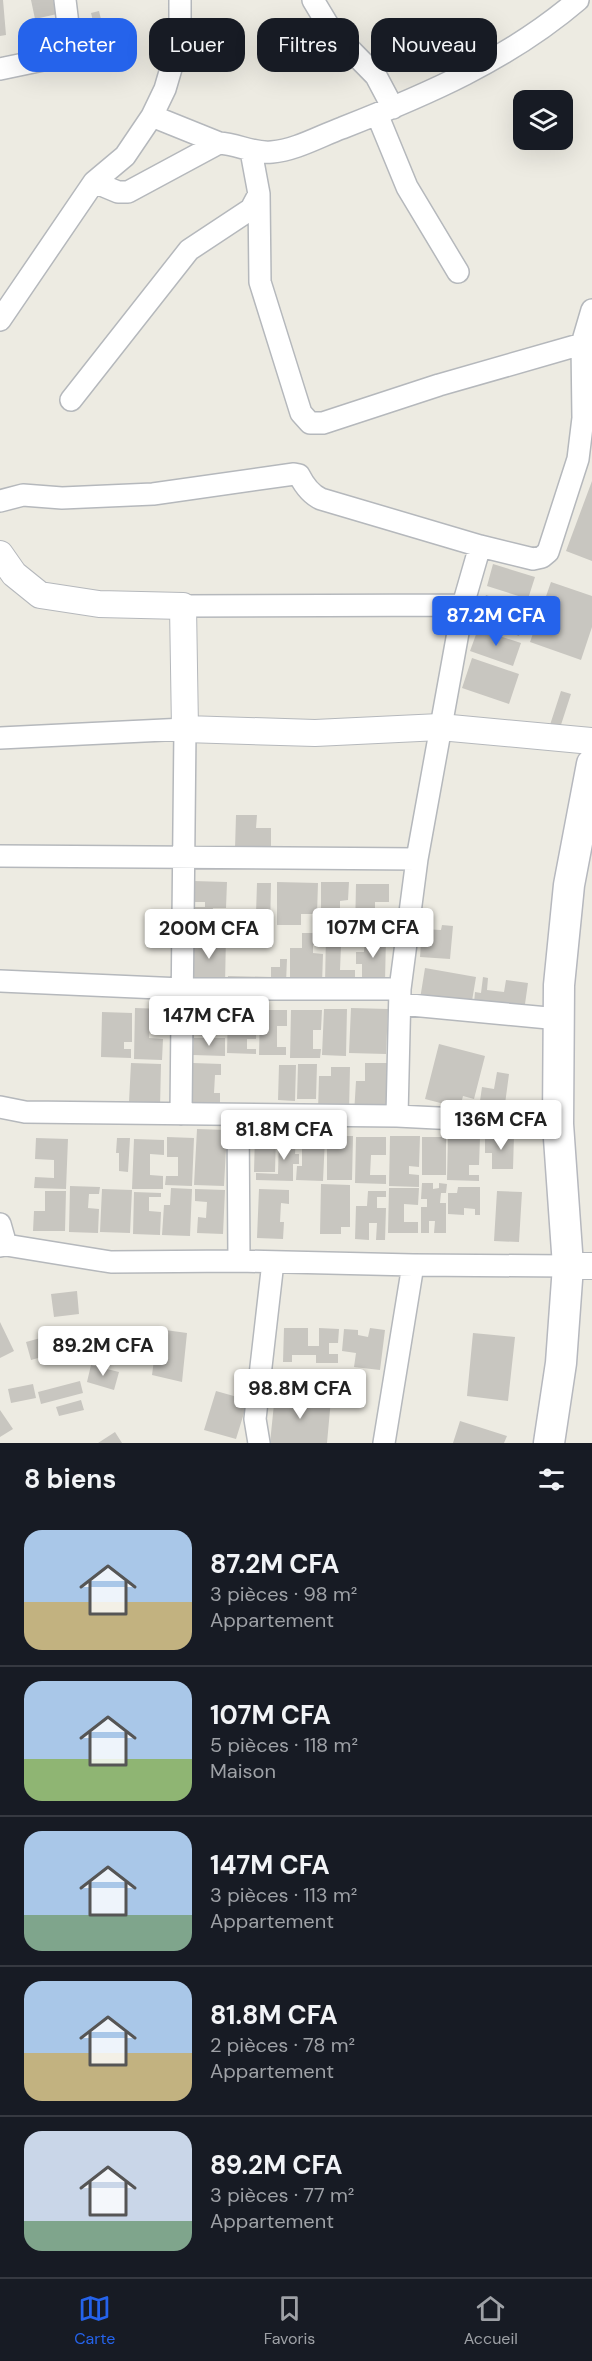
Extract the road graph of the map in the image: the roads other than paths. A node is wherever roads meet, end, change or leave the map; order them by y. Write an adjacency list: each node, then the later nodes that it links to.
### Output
1 (65, 0): 5 (street)
2 (180, 0): 7 (street)
3 (313, 0): 6 (street)
4 (578, 0): 6 (street)
5 (0, 69)
6 (385, 111): 9 (street); 12 (street)
7 (152, 116): 8 (street); 10 (street)
8 (219, 143): 9 (street); 10 (street)
9 (251, 151): 11 (street)
10 (94, 182): 14 (street)
11 (259, 194): 15 (street); 16 (street)
12 (458, 272)
13 (592, 310): 15 (street)
14 (0, 320)
15 (587, 346): 18 (street)
16 (71, 400)
17 (0, 501): 18 (street)
18 (480, 546): 20 (street)
19 (0, 554): 21 (street)
20 (463, 605): 21 (street); 22 (street)
21 (183, 606): 23 (street)
22 (440, 727): 23 (street); 25 (street); 29 (street)
23 (185, 729): 24 (street); 28 (street)
24 (0, 738)
25 (592, 741)
26 (592, 764): 33 (main road)
27 (0, 856): 28 (street)
28 (182, 858): 29 (street); 31 (street)
29 (417, 859): 32 (street)
30 (0, 981): 31 (street)
31 (182, 989): 32 (street); 35 (street)
32 (400, 997): 33 (street); 37 (street)
33 (559, 1019): 38 (main road)
34 (0, 1107): 35 (street)
35 (181, 1114): 36 (street)
36 (238, 1116): 37 (street); 41 (street)
37 (397, 1116): 38 (street)
38 (558, 1124): 44 (main road)
39 (0, 1224): 40 (street)
40 (3, 1245): 41 (street)
41 (239, 1261): 42 (street)
42 (273, 1262): 43 (street); 45 (street)
43 (413, 1266): 44 (street); 46 (street)
44 (580, 1266): 47 (main road)
45 (259, 1443)
46 (384, 1443)
47 (549, 1443)

